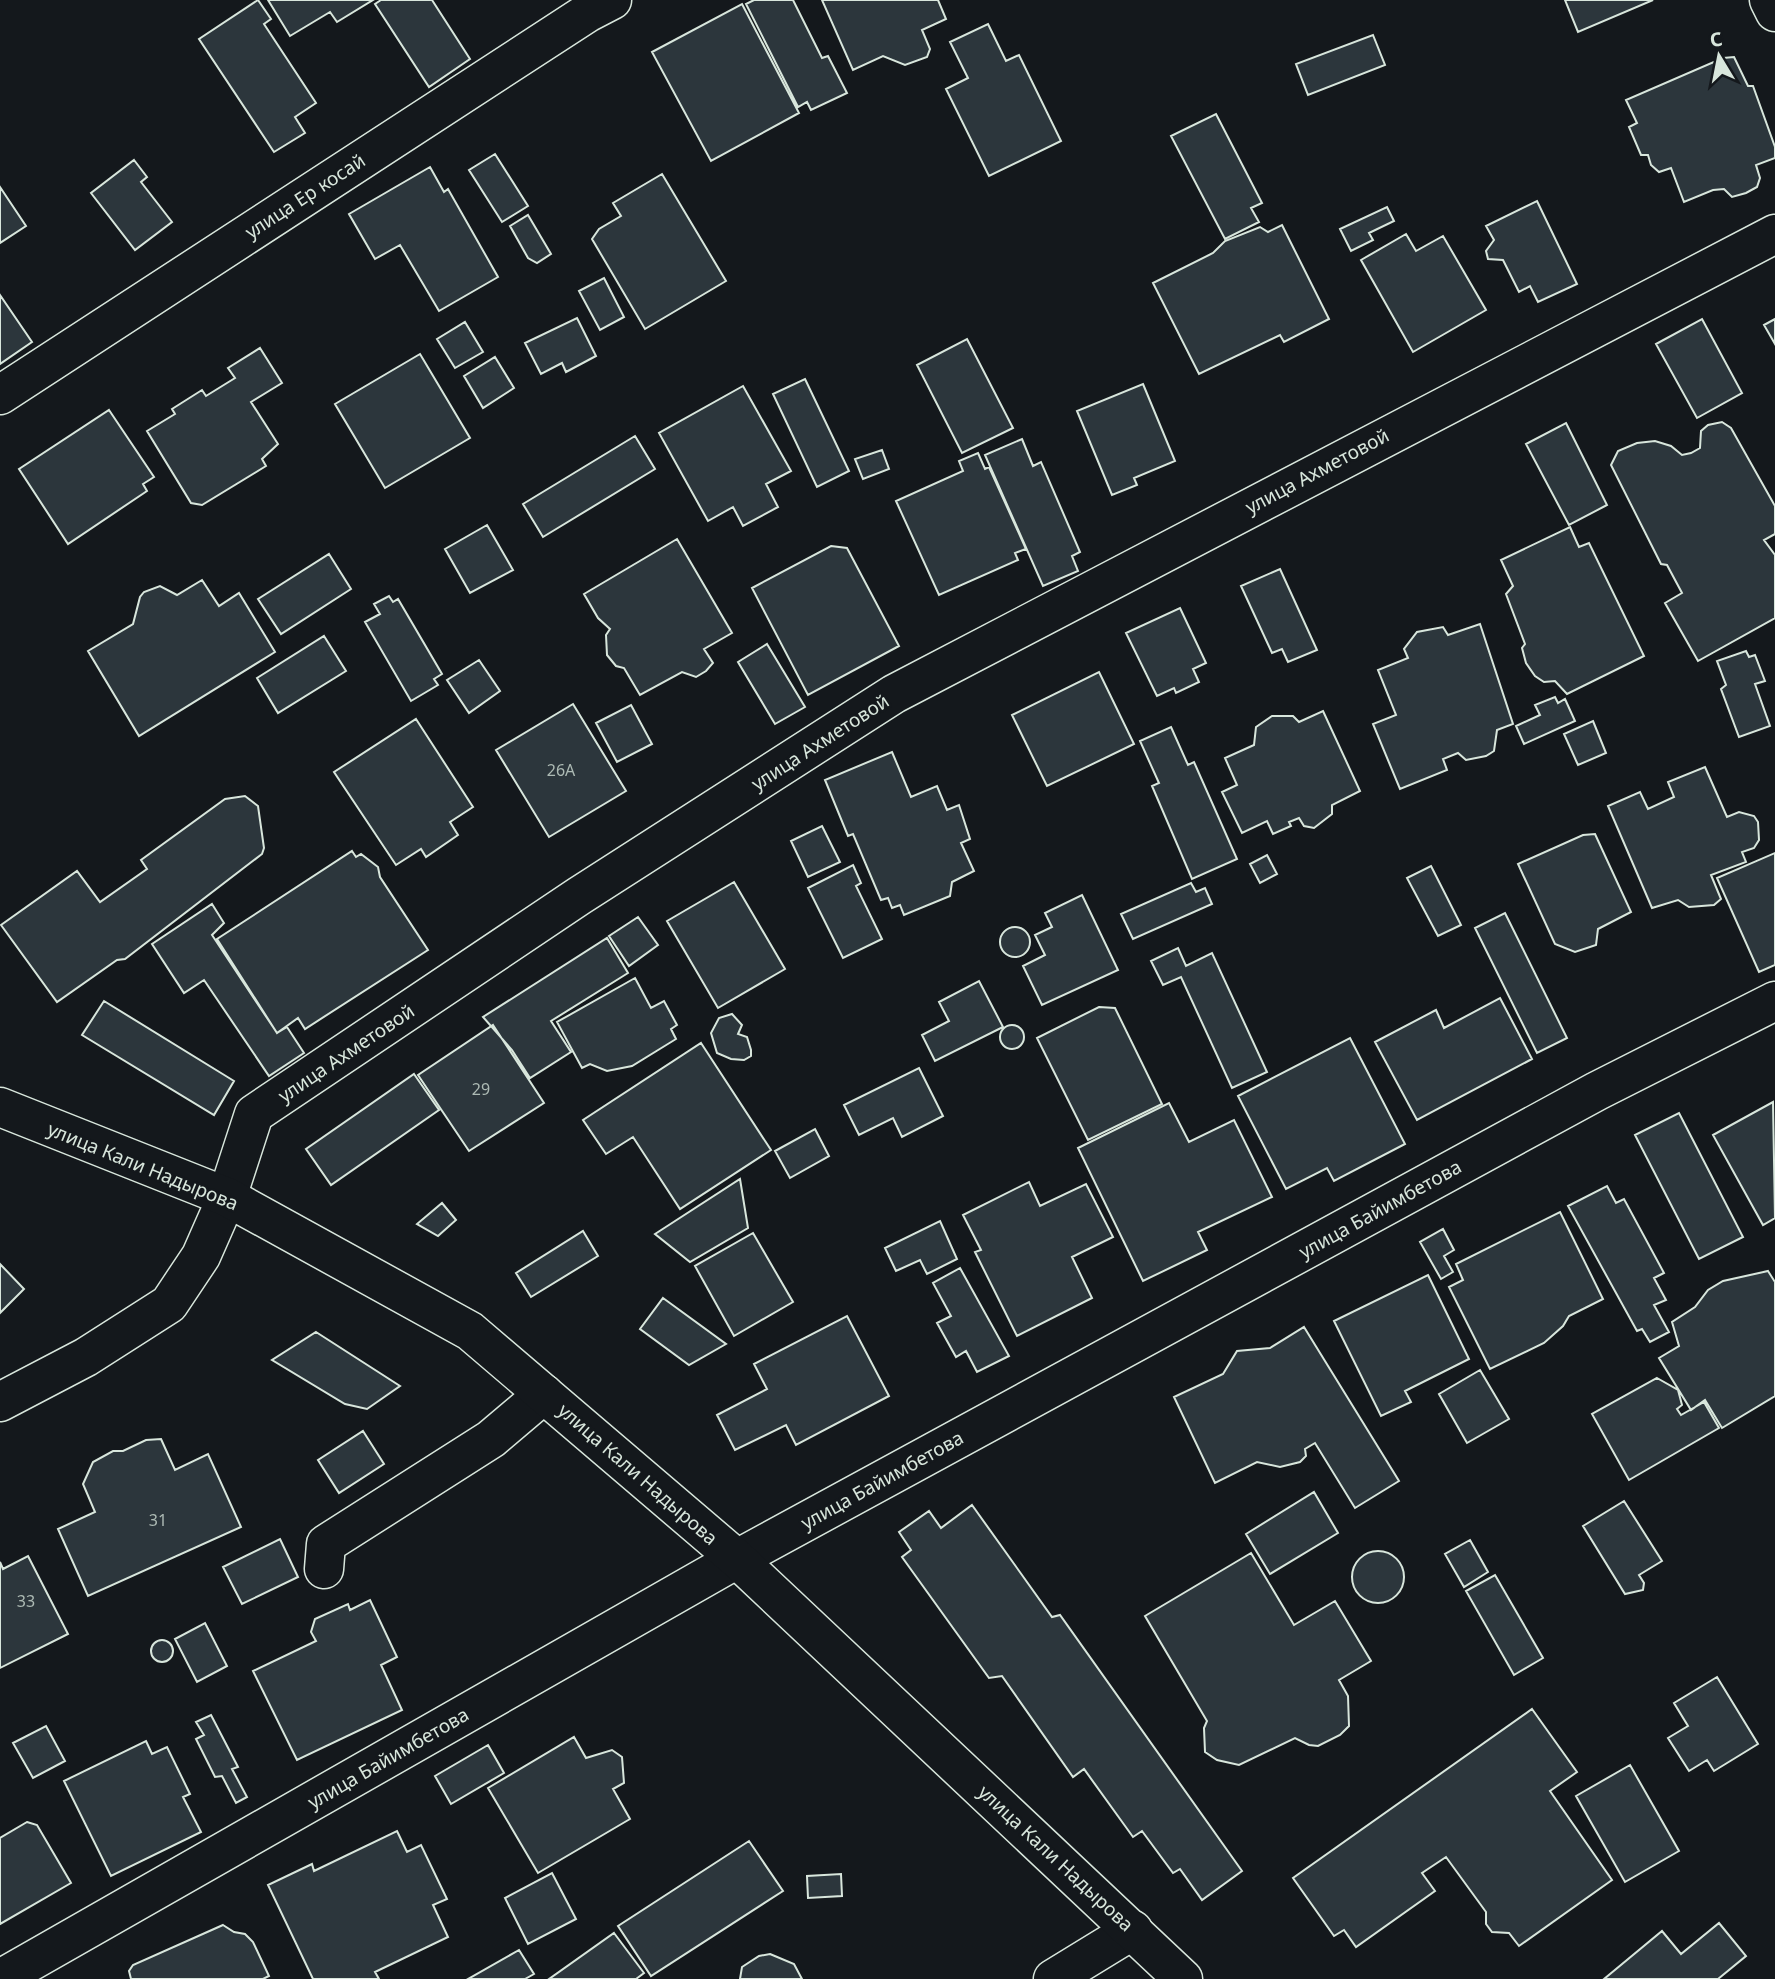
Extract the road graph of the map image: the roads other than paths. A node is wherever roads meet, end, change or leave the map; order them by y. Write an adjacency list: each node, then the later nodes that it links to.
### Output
1 (611, 0): 5 (street, улица Ер косай)
2 (1769, 0): 3 (street)
3 (1775, 12)
4 (1775, 234): 8 (street, улица Ахметовой)
5 (0, 395)
6 (1775, 1001): 11 (street, улица Байимбетова)
7 (0, 1107): 8 (street, улица Кали Надырова)
8 (227, 1197): 9 (street, улица Кали Надырова); 10 (street, улица Ахметовой)
9 (544, 1394): 11 (street, улица Кали Надырова); 12 (street)
10 (0, 1402)
11 (737, 1559): 13 (street, улица Кали Надырова); 14 (street, улица Байимбетова)
12 (324, 1569)
13 (1133, 1930): 15 (street); 16 (street, улица Кали Надырова)
14 (0, 1979)
15 (1053, 1979)
16 (1183, 1979)

